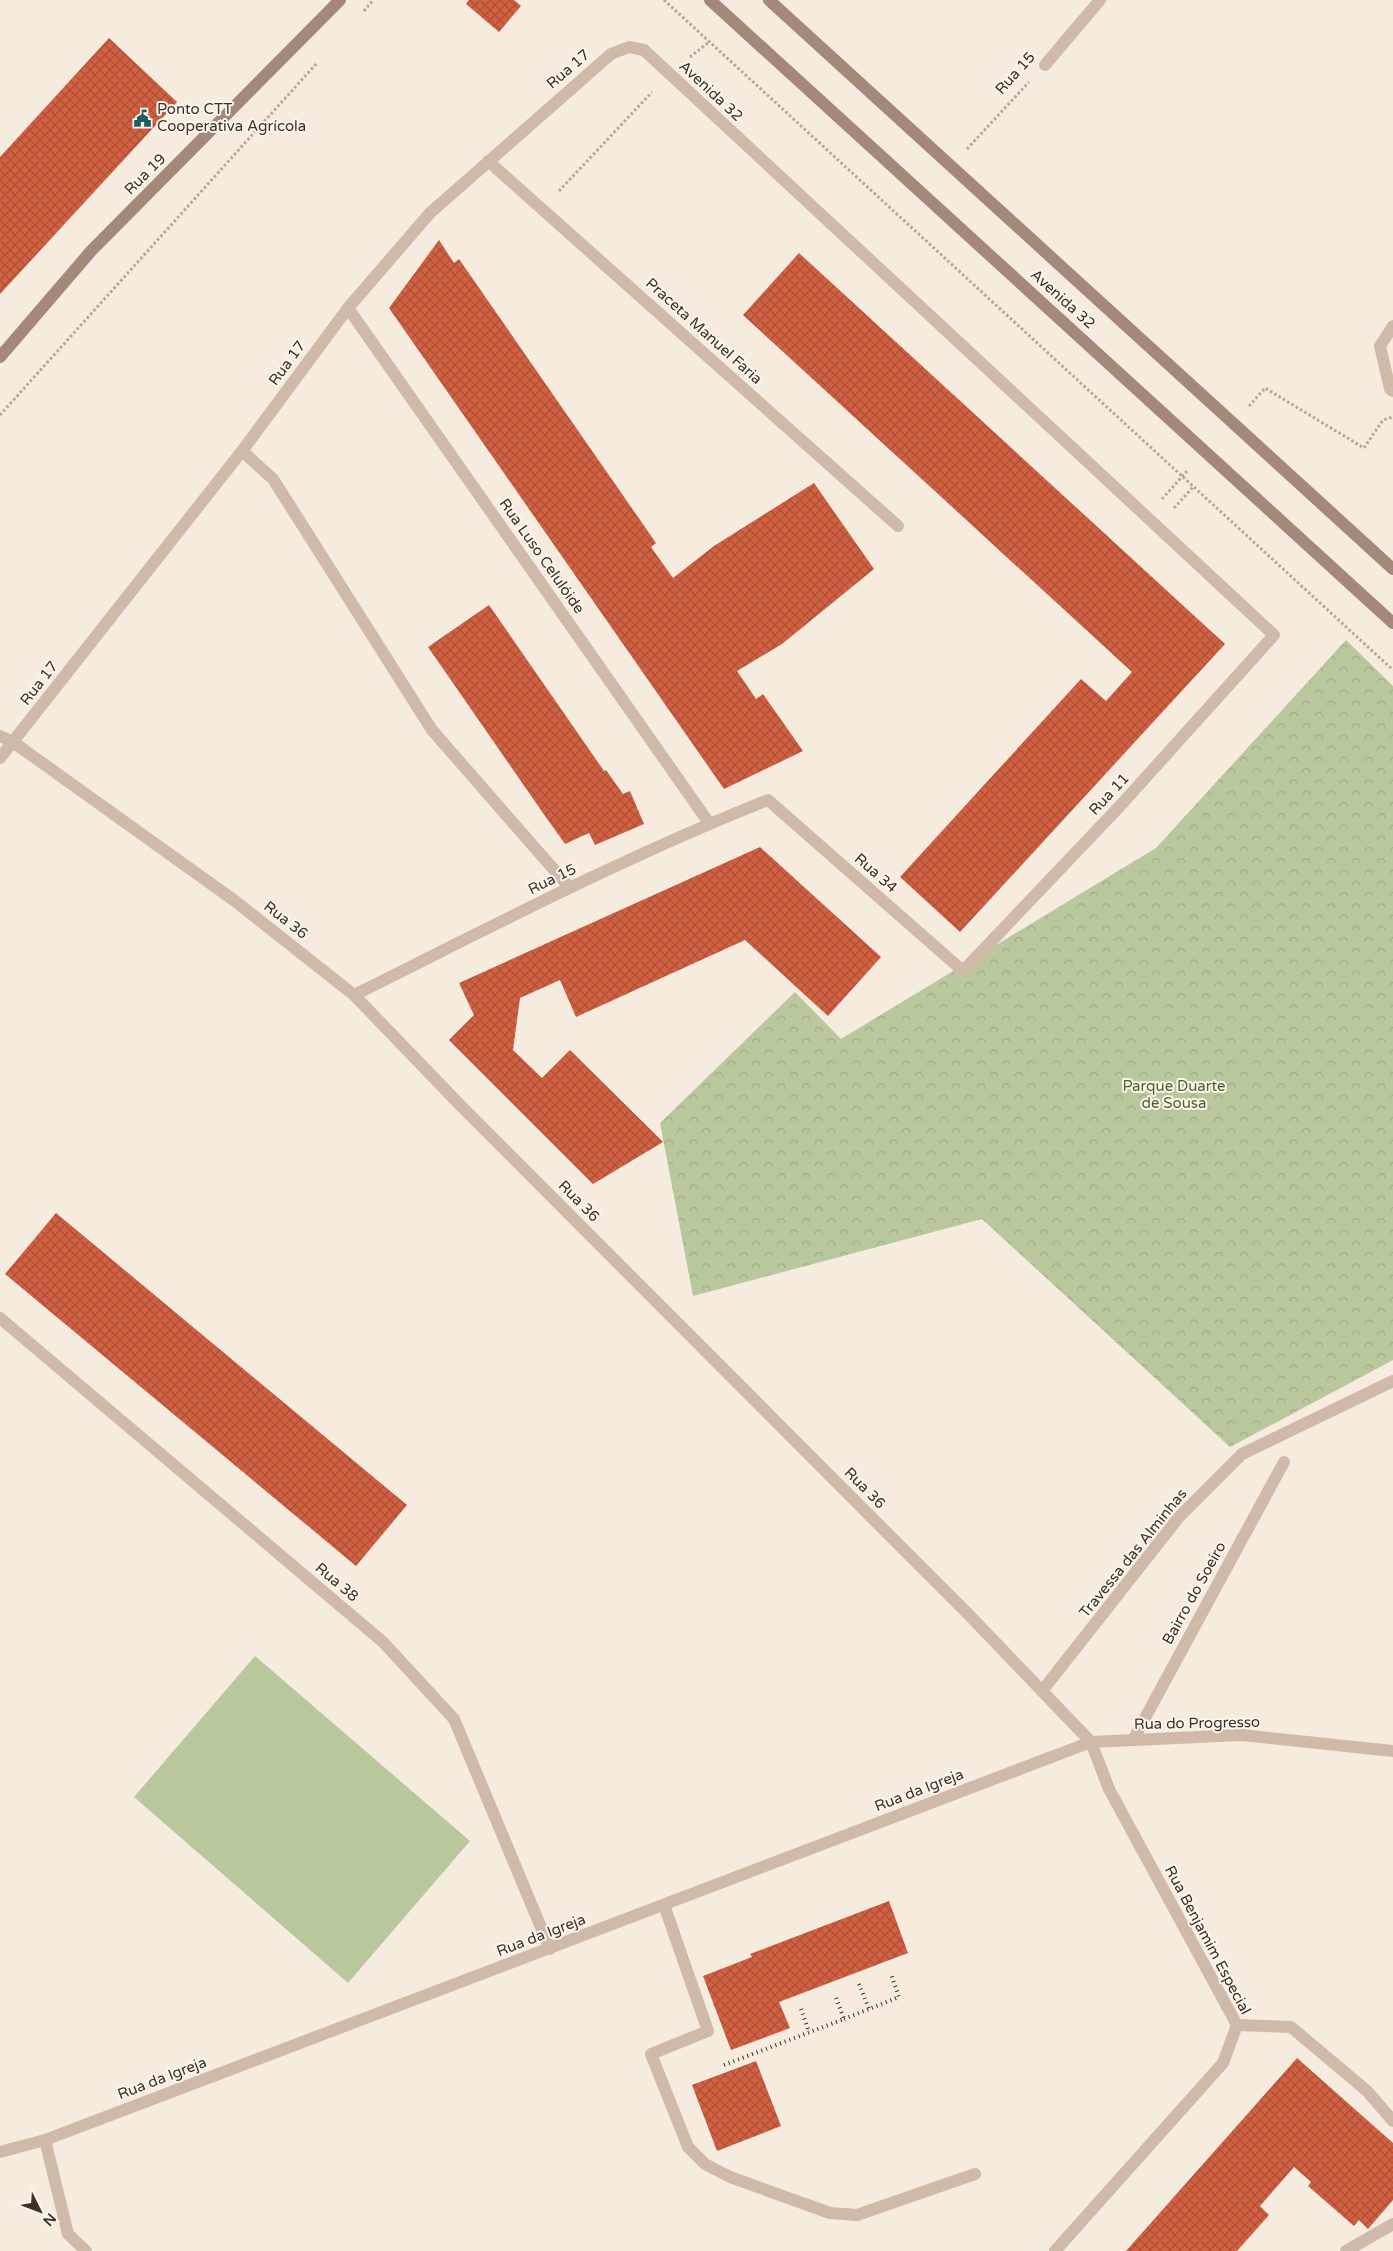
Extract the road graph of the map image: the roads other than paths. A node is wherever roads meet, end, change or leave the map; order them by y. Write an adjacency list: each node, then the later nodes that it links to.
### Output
1 (340, 0): 10 (main road, Rua 19)
2 (710, 0): 15 (main road, Avenida 32)
3 (770, 0): 14 (main road, Avenida 32)
4 (1100, 0): 6 (street, Rua 15)
5 (629, 46): 7 (street, Rua 17); 16 (street, Avenida 32)
6 (1045, 65)
7 (488, 161): 8 (street, Rua 17); 13 (street, Praceta Manuel Faria)
8 (348, 308): 12 (street, Rua 17); 21 (street, Rua Luso Celulóide)
9 (1393, 326): 11 (street)
10 (0, 357)
11 (1393, 391)
12 (242, 451): 18 (street, Rua 17); 22 (street)
13 (898, 526)
14 (1393, 569)
15 (1393, 623)
16 (1274, 635): 23 (street, Rua 11)
17 (0, 736): 18 (street, Rua 36)
18 (13, 742): 19 (street, Rua 17); 24 (street, Rua 36)
19 (0, 758)
20 (768, 800): 21 (street, Rua 15); 23 (street, Rua 34)
21 (710, 823): 22 (street, Rua 15)
22 (570, 888): 24 (street, Rua 15)
23 (963, 971)
24 (354, 995): 28 (street, Rua 36)
25 (0, 1318): 33 (street, Rua 38)
26 (1393, 1380): 28 (street, Travessa das Alminhas)
27 (1284, 1462): 29 (street, Bairro do Soeiro)
28 (1042, 1691): 30 (street, Rua 36)
29 (1133, 1740): 30 (street, Rua do Progresso); 31 (street, Rua do Progresso)
30 (1091, 1742): 32 (street, Rua da Igreja); 34 (street, Rua Benjamim Especial)
31 (1393, 1751)
32 (664, 1905): 33 (street, Rua da Igreja); 38 (street)
33 (550, 1949): 36 (street, Rua da Igreja)
34 (1237, 2025): 35 (street); 41 (street, Rua Benjamim Especial)
35 (1393, 2121)
36 (45, 2140): 37 (street, Rua da Igreja); 40 (street)
37 (0, 2152)
38 (975, 2174)
39 (1393, 2224): 42 (street)
40 (86, 2251)
41 (1055, 2251)
42 (1346, 2251)

